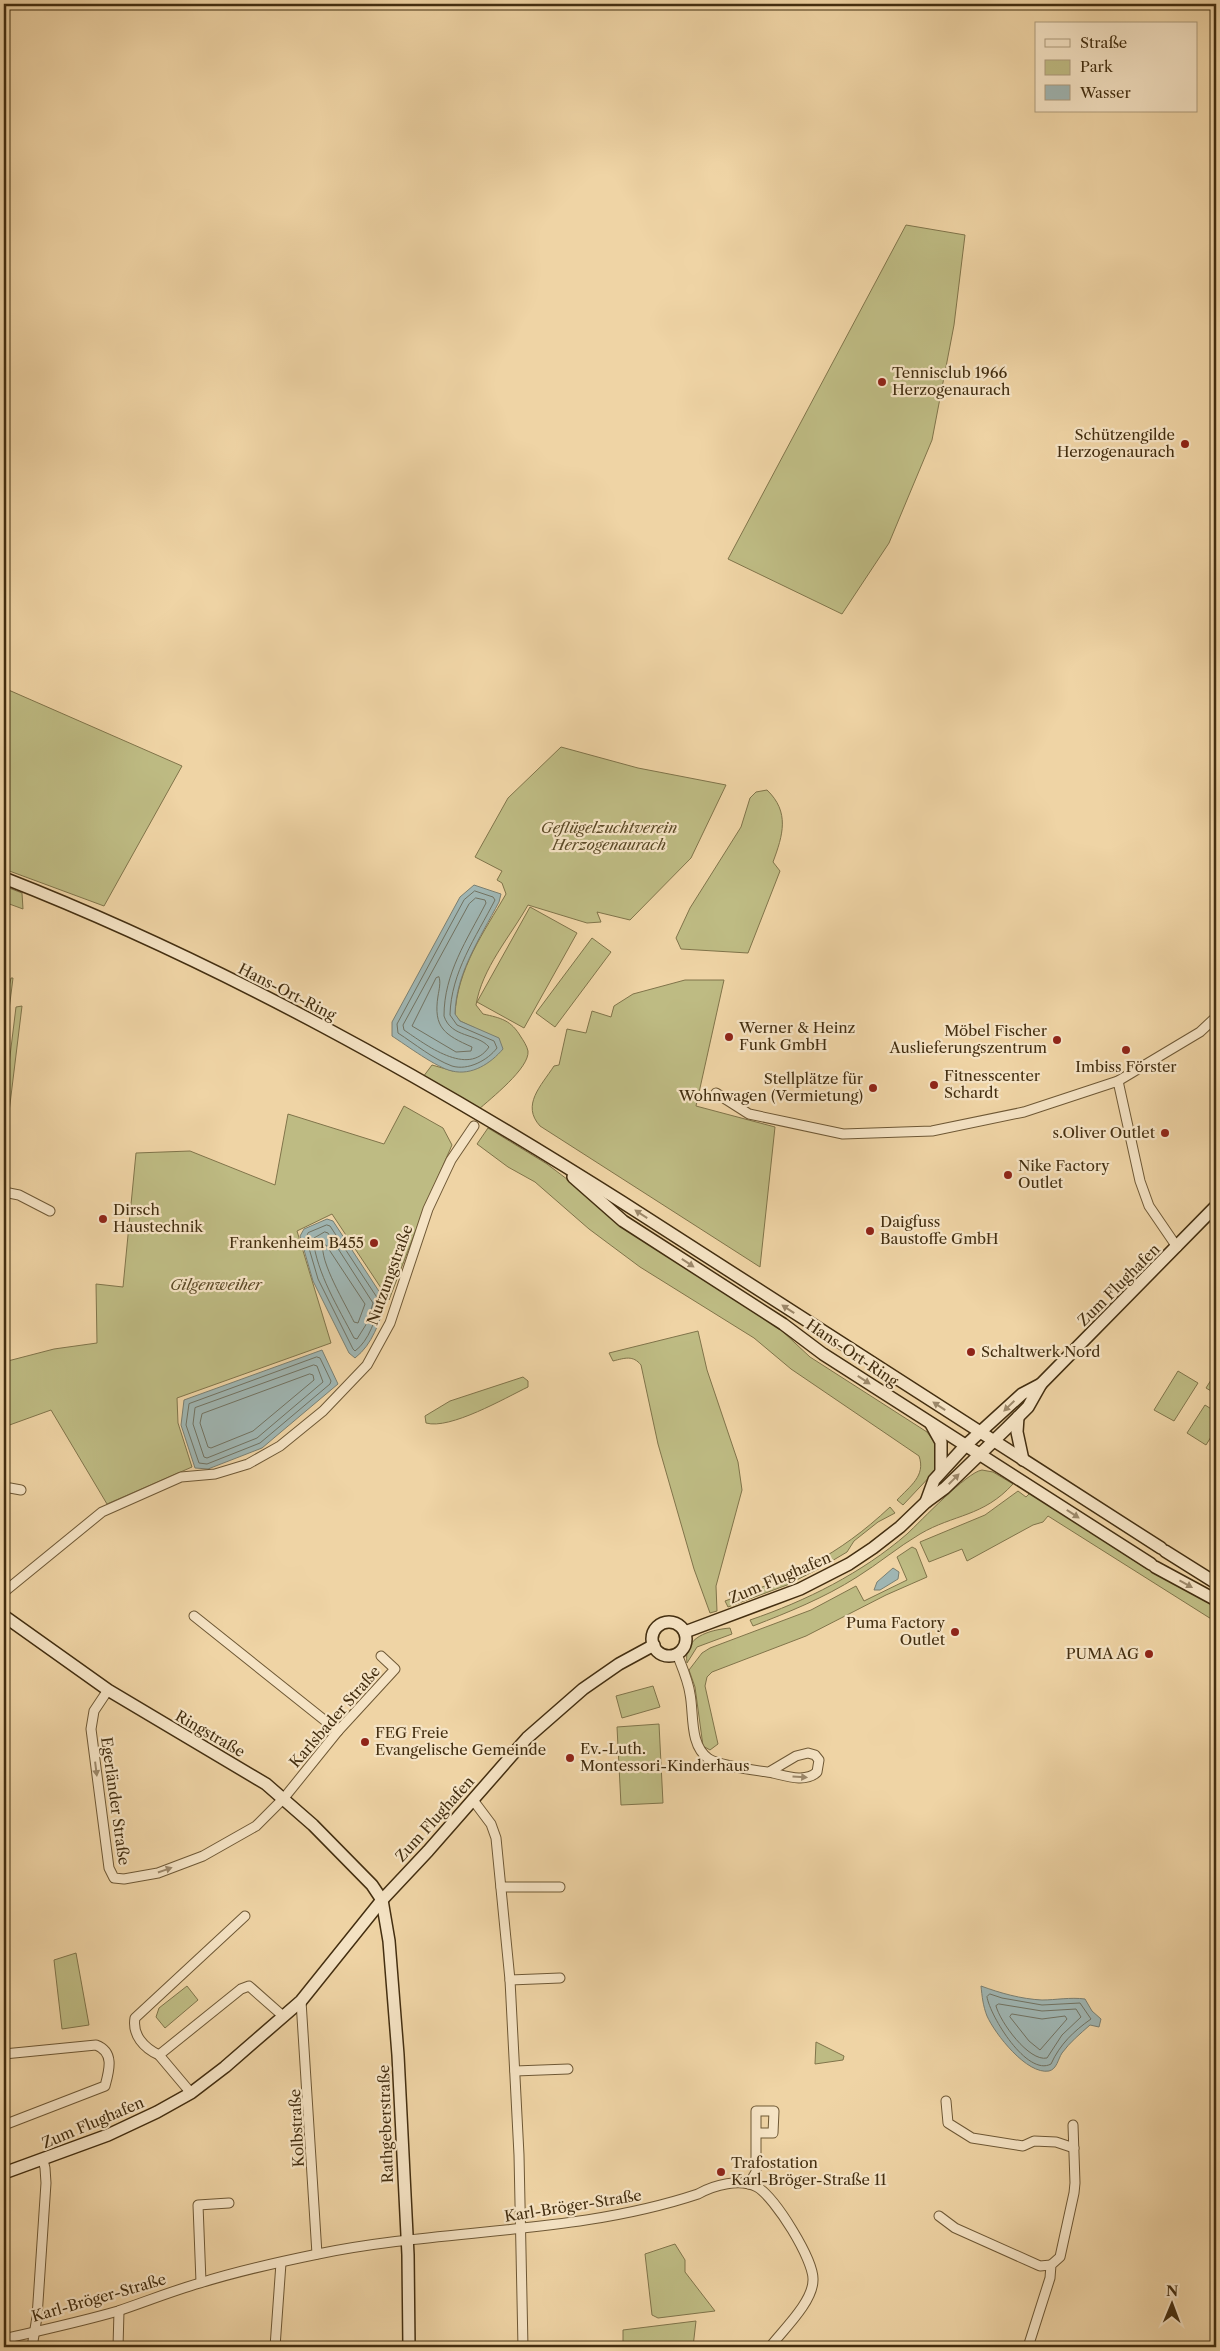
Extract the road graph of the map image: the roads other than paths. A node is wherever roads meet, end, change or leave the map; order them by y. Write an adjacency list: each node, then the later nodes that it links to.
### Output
1 (4, 878): 6 (street, Hans-Ort-Ring)
2 (1216, 1019): 3 (street)
3 (1118, 1081): 4 (street); 10 (street)
4 (716, 1093)
5 (474, 1126): 24 (street, Nutzungstraße)
6 (545, 1153): 13 (street, Hans-Ort-Ring, one-way to 13); 14 (street, Hans-Ort-Ring, one-way to 6)
7 (4, 1192): 9 (street)
8 (1216, 1206): 10 (street, Zum Flughafen)
9 (50, 1211)
10 (1177, 1247): 11 (street, Zum Flughafen)
11 (1041, 1384): 12 (street, Zum Flughafen); 14 (street, Zum Flughafen, one-way to 14)
12 (1018, 1417): 15 (street, Zum Flughafen); 18 (street)
13 (930, 1422): 16 (street, Hans-Ort-Ring); 19 (street)
14 (980, 1433): 15 (street, Hans-Ort-Ring); 16 (street, Zum Flughafen)
15 (993, 1442): 17 (street, Zum Flughafen); 18 (street, Hans-Ort-Ring)
16 (966, 1445): 17 (street, Hans-Ort-Ring); 19 (street, Zum Flughafen)
17 (980, 1454): 22 (street, Zum Flughafen, one-way to 17); 25 (street, Hans-Ort-Ring, one-way to 25)
18 (1023, 1460): 23 (street, Hans-Ort-Ring)
19 (941, 1471): 22 (street, Zum Flughafen)
20 (4, 1490): 21 (street)
21 (21, 1490)
22 (926, 1502): 28 (street, Zum Flughafen)
23 (1216, 1583)
24 (4, 1592)
25 (1216, 1600)
26 (4, 1616): 32 (street, Ringstraße)
27 (194, 1616): 33 (street)
28 (685, 1632): 29 (street); 30 (street)
29 (654, 1645): 30 (street); 36 (street, Zum Flughafen)
30 (677, 1654): 34 (street)
31 (381, 1656): 33 (street, Karlsbader Straße)
32 (108, 1690): 35 (street, Ringstraße); 35 (street, Egerländer Straße, one-way to 35)
33 (338, 1731): 35 (street, Karlsbader Straße)
34 (768, 1772): 34 (street, one-way to 34)
35 (284, 1798): 39 (street, Ringstraße)
36 (473, 1800): 37 (street); 39 (street, Zum Flughafen)
37 (501, 1887): 38 (street); 42 (street)
38 (560, 1887)
39 (382, 1900): 43 (street, Zum Flughafen); 61 (street, Rathgeberstraße)
40 (245, 1916): 46 (street)
41 (560, 1978): 42 (street)
42 (510, 1980): 48 (street)
43 (301, 2000): 44 (street, Zum Flughafen); 62 (street, Kolbstraße)
44 (279, 2013): 46 (street); 49 (street, Zum Flughafen)
45 (4, 2054): 51 (street)
46 (159, 2056): 49 (street)
47 (568, 2069): 48 (street)
48 (515, 2071): 60 (street)
49 (191, 2093): 55 (street, Zum Flughafen)
50 (946, 2101): 54 (street)
51 (4, 2125)
52 (1073, 2125): 54 (street)
53 (756, 2133): 57 (street)
54 (1074, 2148): 64 (street)
55 (42, 2160): 56 (street, Zum Flughafen); 67 (street)
56 (4, 2173)
57 (749, 2184): 60 (street, Karl-Bröger-Straße); 74 (street)
58 (229, 2203): 65 (street)
59 (939, 2216): 64 (street)
60 (520, 2229): 61 (street, Karl-Bröger-Straße); 73 (street)
61 (405, 2239): 62 (street, Karl-Bröger-Straße); 72 (street, Rathgeberstraße)
62 (318, 2254): 63 (street, Karl-Bröger-Straße)
63 (281, 2262): 65 (street, Karl-Bröger-Straße); 71 (street)
64 (1051, 2266): 75 (street)
65 (202, 2282): 66 (street, Karl-Bröger-Straße)
66 (119, 2310): 67 (street, Karl-Bröger-Straße); 70 (street)
67 (35, 2331): 68 (street, Karl-Bröger-Straße); 69 (street)
68 (4, 2339)
69 (32, 2347)
70 (118, 2347)
71 (275, 2347)
72 (410, 2347)
73 (523, 2347)
74 (770, 2347)
75 (1028, 2347)

